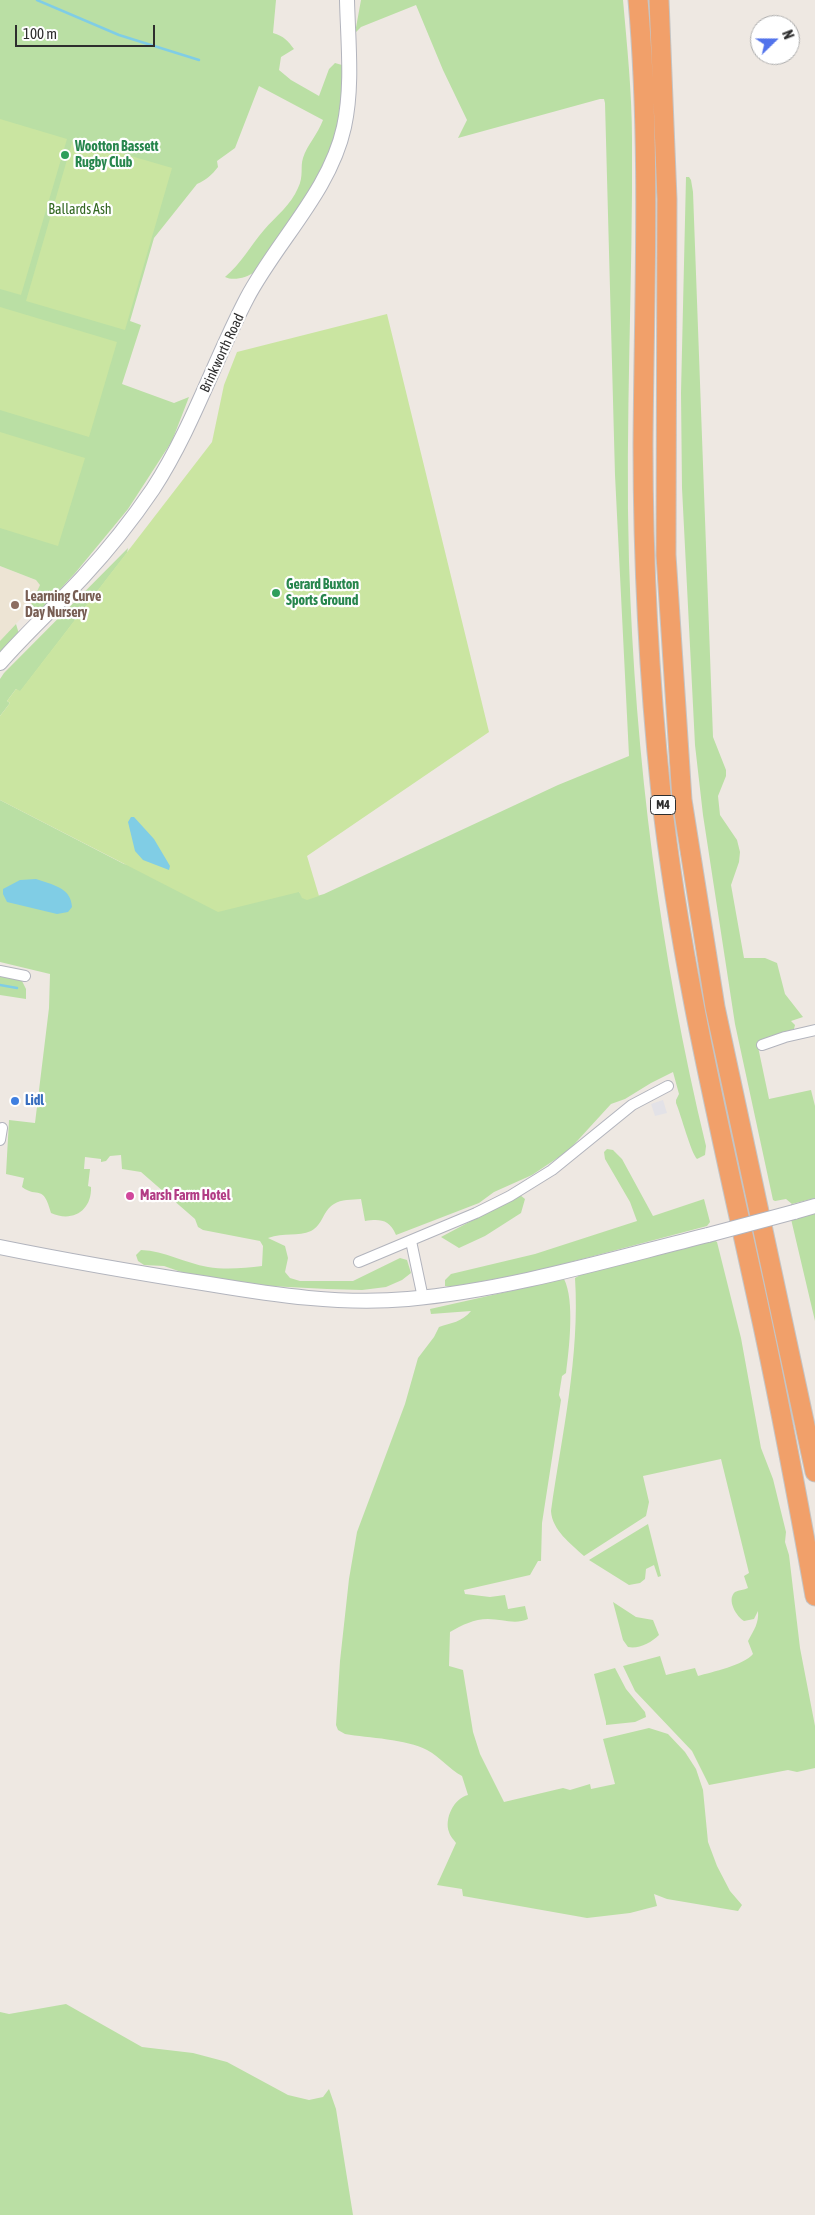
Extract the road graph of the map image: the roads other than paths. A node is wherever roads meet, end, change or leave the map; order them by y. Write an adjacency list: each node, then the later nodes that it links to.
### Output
1 (347, 0): 4 (street, Brinkworth Road)
2 (638, 0): 18 (highway, M4)
3 (659, 0): 17 (highway, M4)
4 (0, 664)
5 (0, 971): 6 (street)
6 (25, 976)
7 (815, 1030): 8 (street)
8 (762, 1045)
9 (668, 1086): 13 (street)
10 (2, 1128): 11 (street)
11 (0, 1140)
12 (815, 1206): 16 (street, bridge)
13 (410, 1241): 15 (street); 16 (street)
14 (0, 1247): 16 (street)
15 (359, 1262)
16 (423, 1298)
17 (815, 1472)
18 (815, 1596)

